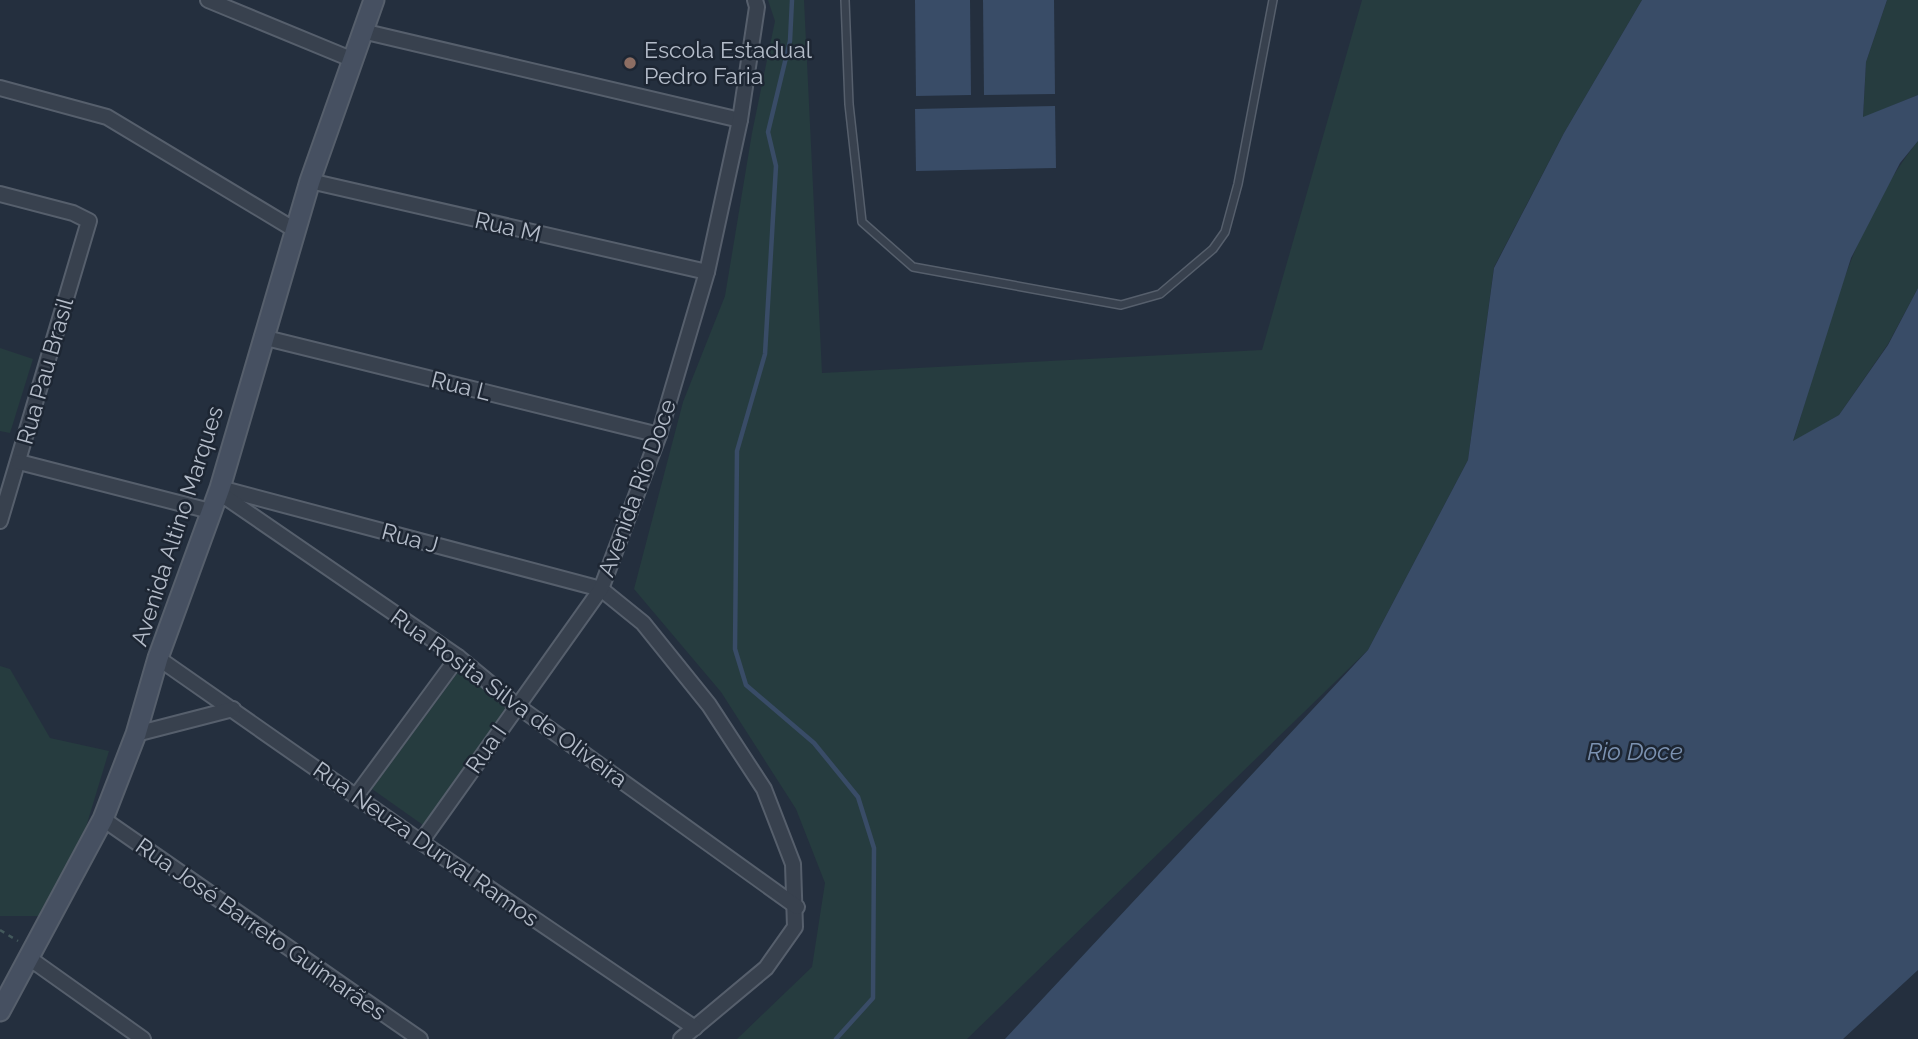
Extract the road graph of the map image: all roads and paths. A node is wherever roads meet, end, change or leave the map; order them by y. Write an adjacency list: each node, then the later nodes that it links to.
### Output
1 (208, 0): 7 (street)
2 (374, 0): 6 (main road, Avenida Altino Marques)
3 (755, 0): 9 (street, Avenida Rio Doce)
4 (845, 0): 5 (lane)
5 (1273, 0)
6 (362, 31): 7 (main road, Avenida Altino Marques); 9 (street)
7 (351, 59): 10 (main road, Avenida Altino Marques)
8 (0, 88): 12 (street)
9 (740, 120): 13 (street, Avenida Rio Doce)
10 (310, 181): 12 (main road, Avenida Altino Marques); 13 (street, Rua M)
11 (0, 194): 16 (street, Rua Pau Brasil)
12 (295, 230): 14 (main road, Avenida Altino Marques)
13 (706, 272): 15 (street, Avenida Rio Doce)
14 (262, 337): 15 (street, Rua L); 17 (main road, Avenida Altino Marques)
15 (659, 435): 20 (street, Avenida Rio Doce)
16 (19, 462): 18 (street); 19 (street, Rua Pau Brasil)
17 (219, 490): 18 (main road, Avenida Altino Marques); 20 (street, Rua J); 21 (street, Rua Rosita Silva de Oliveira)
18 (210, 510): 22 (main road, Avenida Altino Marques)
19 (0, 521)
20 (600, 589): 23 (street, Rua I); 29 (street, Avenida Rio Doce)
21 (458, 657): 23 (street, Rua Rosita Silva de Oliveira); 26 (street)
22 (158, 658): 24 (street, Rua Neuza Durval Ramos); 25 (main road, Avenida Altino Marques)
23 (516, 705): 28 (street, Rua I); 29 (street, Rua Rosita Silva de Oliveira)
24 (233, 709): 25 (street); 26 (street, Rua Neuza Durval Ramos)
25 (136, 734): 27 (main road, Avenida Altino Marques)
26 (356, 796): 28 (street, Rua Neuza Durval Ramos)
27 (103, 819): 30 (main road, Avenida Altino Marques); 34 (street, Rua José Barreto Guimarães)
28 (421, 842): 32 (street, Rua Neuza Durval Ramos)
29 (797, 908): 32 (street, Avenida Rio Doce)
30 (29, 958): 31 (main road, Avenida Altino Marques); 33 (street)
31 (0, 1011)
32 (695, 1028): 35 (street, Avenida Rio Doce)
33 (143, 1039)
34 (420, 1039)
35 (681, 1039)

